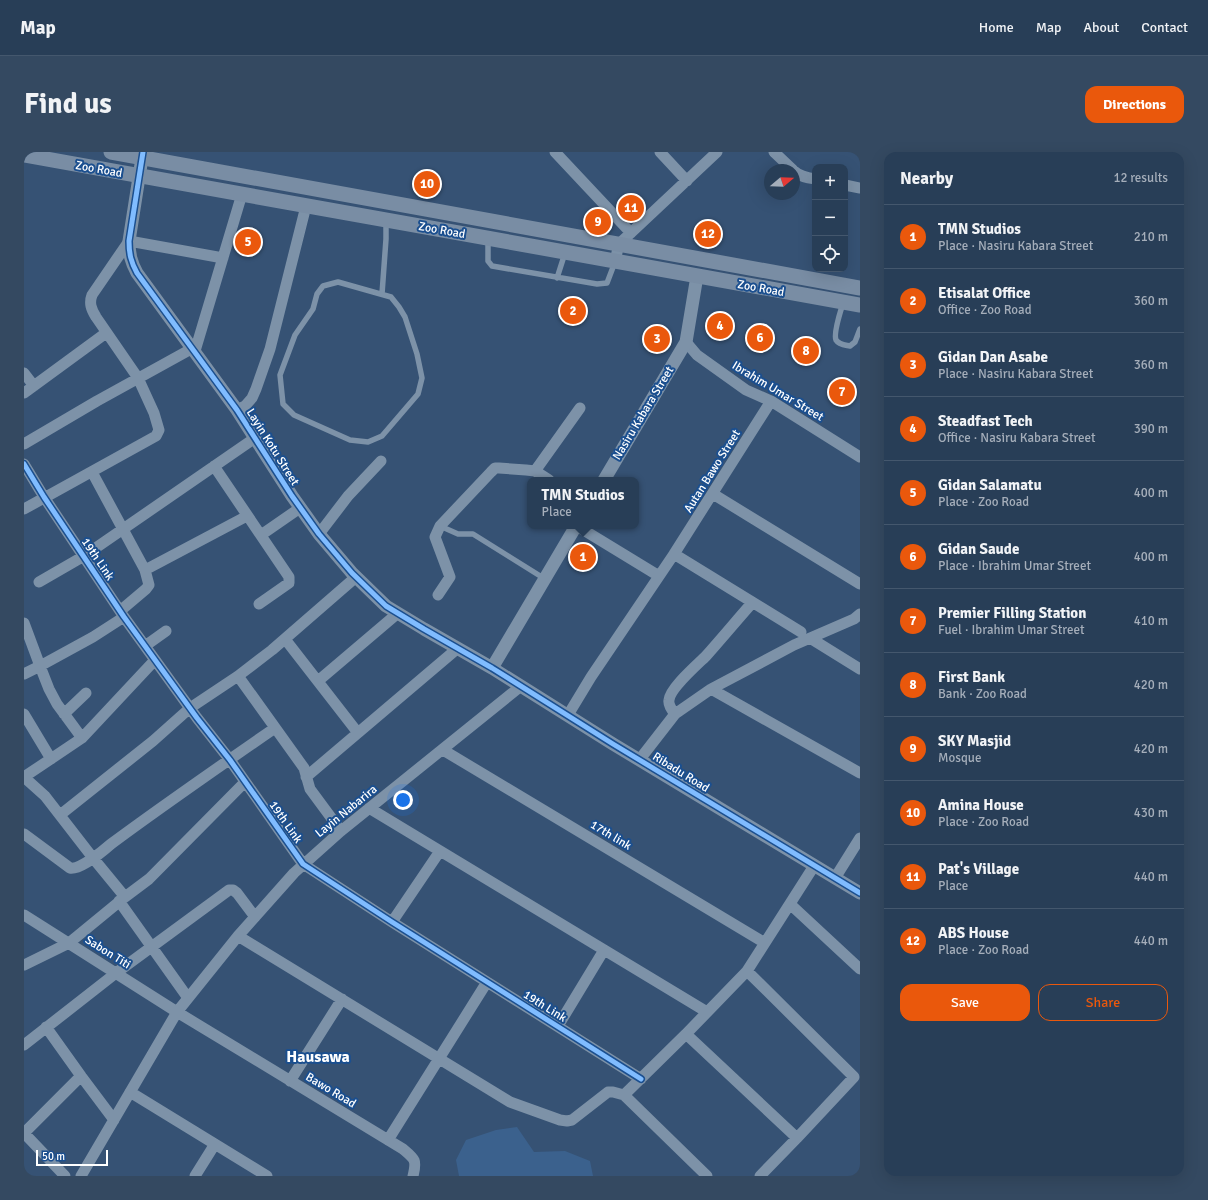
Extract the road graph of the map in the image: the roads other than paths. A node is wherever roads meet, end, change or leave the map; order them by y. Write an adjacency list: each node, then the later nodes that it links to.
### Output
1 (111, 152): 7 (main road, Zoo Road)
2 (555, 152): 18 (street)
3 (660, 152): 12 (street)
4 (717, 152): 12 (street)
5 (774, 152): 8 (street)
6 (24, 155): 10 (main road, Zoo Road)
7 (142, 155): 10 (street, Layin Kotu Street); 21 (main road, Zoo Road)
8 (786, 164)
9 (800, 175): 11 (street)
10 (138, 176): 15 (main road, Zoo Road); 20 (street, Layin Kotu Street)
11 (812, 179)
12 (687, 180): 18 (street)
13 (848, 186): 14 (street)
14 (860, 188)
15 (242, 194): 16 (main road, Zoo Road); 23 (street)
16 (306, 206): 17 (main road, Zoo Road); 41 (street)
17 (386, 220): 19 (main road, Zoo Road); 28 (lane)
18 (631, 233): 21 (street)
19 (488, 239): 22 (main road, Zoo Road); 26 (lane)
20 (129, 241): 23 (street); 32 (street); 34 (street, Layin Kotu Street)
21 (619, 244): 24 (street); 27 (main road, Zoo Road)
22 (565, 252): 24 (main road, Zoo Road); 26 (lane)
23 (223, 258): 34 (street)
24 (615, 261): 25 (main road, Zoo Road); 26 (lane)
25 (697, 276): 29 (main road, Zoo Road); 33 (street, Nasiru Kabara Street)
26 (557, 278)
27 (860, 288)
28 (382, 294): 28 (lane)
29 (843, 302): 30 (main road, Zoo Road); 31 (lane)
30 (860, 305)
31 (860, 329)
32 (106, 333): 36 (street); 37 (street)
33 (686, 342): 39 (street, Ibrahim Umar Street); 51 (street, Nasiru Kabara Street)
34 (194, 350): 36 (street); 41 (street, Layin Kotu Street)
35 (24, 373): 37 (street)
36 (138, 378): 43 (street); 49 (street)
37 (34, 386): 38 (street)
38 (24, 393)
39 (771, 401): 44 (street, Ibrahim Umar Street); 52 (street, Autan Bawo Street)
40 (580, 408): 48 (street)
41 (238, 410): 42 (street, Layin Kotu Street)
42 (255, 438): 47 (street); 55 (street, Layin Kotu Street)
43 (24, 444)
44 (860, 458)
45 (381, 461): 61 (street)
46 (24, 464): 53 (street, 19th Link)
47 (214, 466): 56 (street); 58 (street)
48 (535, 471): 50 (street); 57 (street)
49 (92, 472): 53 (street); 58 (street)
50 (545, 477)
51 (606, 477)
52 (713, 494): 63 (street, Autan Bawo Street); 70 (street)
53 (44, 497): 54 (street); 64 (street, 19th Link)
54 (24, 508)
55 (300, 508): 61 (street, Layin Kotu Street); 62 (street)
56 (247, 516): 62 (street); 65 (street)
57 (440, 526): 68 (lane); 71 (street)
58 (123, 529): 64 (street); 65 (street)
59 (574, 529): 68 (street)
60 (581, 529): 66 (street)
61 (319, 534): 67 (street, Layin Kotu Street)
62 (261, 535): 73 (street)
63 (674, 554): 66 (street, Autan Bawo Street); 72 (street)
64 (84, 556): 69 (street); 75 (street, 19th Link)
65 (145, 570): 75 (street)
66 (659, 576): 97 (street, Autan Bawo Street)
67 (356, 577): 74 (street, Layin Kotu Street); 80 (street)
68 (545, 579): 85 (street)
69 (39, 582)
70 (860, 584)
71 (438, 595)
72 (752, 603): 79 (street); 96 (street)
73 (259, 604)
74 (398, 613): 82 (street, Layin Kotu Street); 89 (street)
75 (122, 614): 81 (street, 19th Link); 84 (street)
76 (860, 614): 79 (street)
77 (24, 622): 84 (street)
78 (166, 631): 81 (street)
79 (806, 635): 86 (street); 91 (street)
80 (285, 639): 88 (street); 89 (street)
81 (145, 646): 83 (street, 19th Link)
82 (458, 648): 85 (street, Layin Kotu Street); 99 (street)
83 (155, 660): 93 (street, 19th Link); 100 (street)
84 (40, 666): 87 (street); 95 (street)
85 (492, 668): 90 (street, Ribadu Road)
86 (860, 669)
87 (24, 674)
88 (238, 676): 93 (street); 98 (street)
89 (318, 681): 99 (street)
90 (521, 686): 97 (street, Ribadu Road); 101 (street, Layin Nabarira)
91 (711, 689): 96 (street); 105 (street)
92 (86, 693): 95 (street)
93 (190, 708): 104 (street, 19th Link); 109 (street)
94 (24, 714): 102 (street)
95 (64, 714): 100 (street)
96 (675, 714): 103 (street)
97 (568, 715): 103 (street, Ribadu Road)
98 (276, 728): 104 (street); 106 (street)
99 (358, 733): 106 (street)
100 (82, 738): 102 (street)
101 (443, 750): 108 (street, Layin Nabarira); 126 (street, 17th link)
102 (52, 759): 109 (street)
103 (640, 759): 116 (street, Ribadu Road)
104 (230, 760): 107 (street, 19th Link); 114 (street)
105 (860, 773)
106 (306, 777): 110 (street)
107 (246, 782): 115 (street, 19th Link); 119 (street)
108 (369, 808): 110 (street, Layin Nabarira); 113 (street)
109 (60, 815): 114 (street)
110 (341, 831): 115 (street, Layin Nabarira)
111 (24, 834): 114 (street)
112 (860, 838): 117 (street)
113 (440, 852): 123 (street); 128 (street)
114 (93, 858): 119 (street)
115 (304, 864): 122 (street, Layin Nabarira); 123 (street, 19th Link)
116 (814, 866): 117 (street, Ribadu Road); 120 (street)
117 (835, 878): 118 (street, Ribadu Road)
118 (860, 893)
119 (122, 899): 125 (street); 127 (street)
120 (790, 904): 126 (street); 130 (street)
121 (24, 915): 125 (street, Sabon Titi)
122 (255, 917): 124 (street, Layin Nabarira); 127 (street)
123 (392, 922): 133 (street, 19th Link)
124 (238, 936): 134 (street, Layin Nabarira); 135 (street)
125 (68, 943): 129 (street); 132 (street, Sabon Titi)
126 (765, 944): 131 (street)
127 (151, 947): 132 (street); 134 (street)
128 (604, 950): 137 (street); 138 (street)
129 (24, 965)
130 (860, 969)
131 (747, 971): 137 (street); 144 (street)
132 (116, 973): 136 (street, Sabon Titi); 139 (street)
133 (487, 982): 138 (street, 19th Link); 142 (street)
134 (188, 998): 136 (street, Layin Nabarira)
135 (342, 999): 142 (street); 146 (street)
136 (177, 1012): 146 (street, Bawo Road); 147 (street, Layin Nabarira)
137 (707, 1012): 140 (street)
138 (558, 1026): 145 (street, 19th Link)
139 (46, 1027): 141 (street); 143 (street)
140 (686, 1034): 145 (street); 151 (street)
141 (24, 1045)
142 (440, 1059): 148 (street); 152 (street)
143 (81, 1076): 149 (street); 150 (street)
144 (858, 1076): 151 (street)
145 (641, 1079): 148 (street)
146 (290, 1081): 152 (street, Bawo Road)
147 (130, 1092): 149 (street, Layin Nabarira); 153 (street)
148 (624, 1095): 159 (street)
149 (114, 1120): 155 (street, Layin Nabarira)
150 (25, 1129): 154 (street)
151 (797, 1138): 160 (street)
152 (388, 1140): 158 (street, Bawo Road)
153 (215, 1144): 156 (street); 157 (street)
154 (65, 1176)
155 (81, 1176)
156 (195, 1176)
157 (267, 1176)
158 (413, 1176)
159 (707, 1176)
160 (760, 1176)

